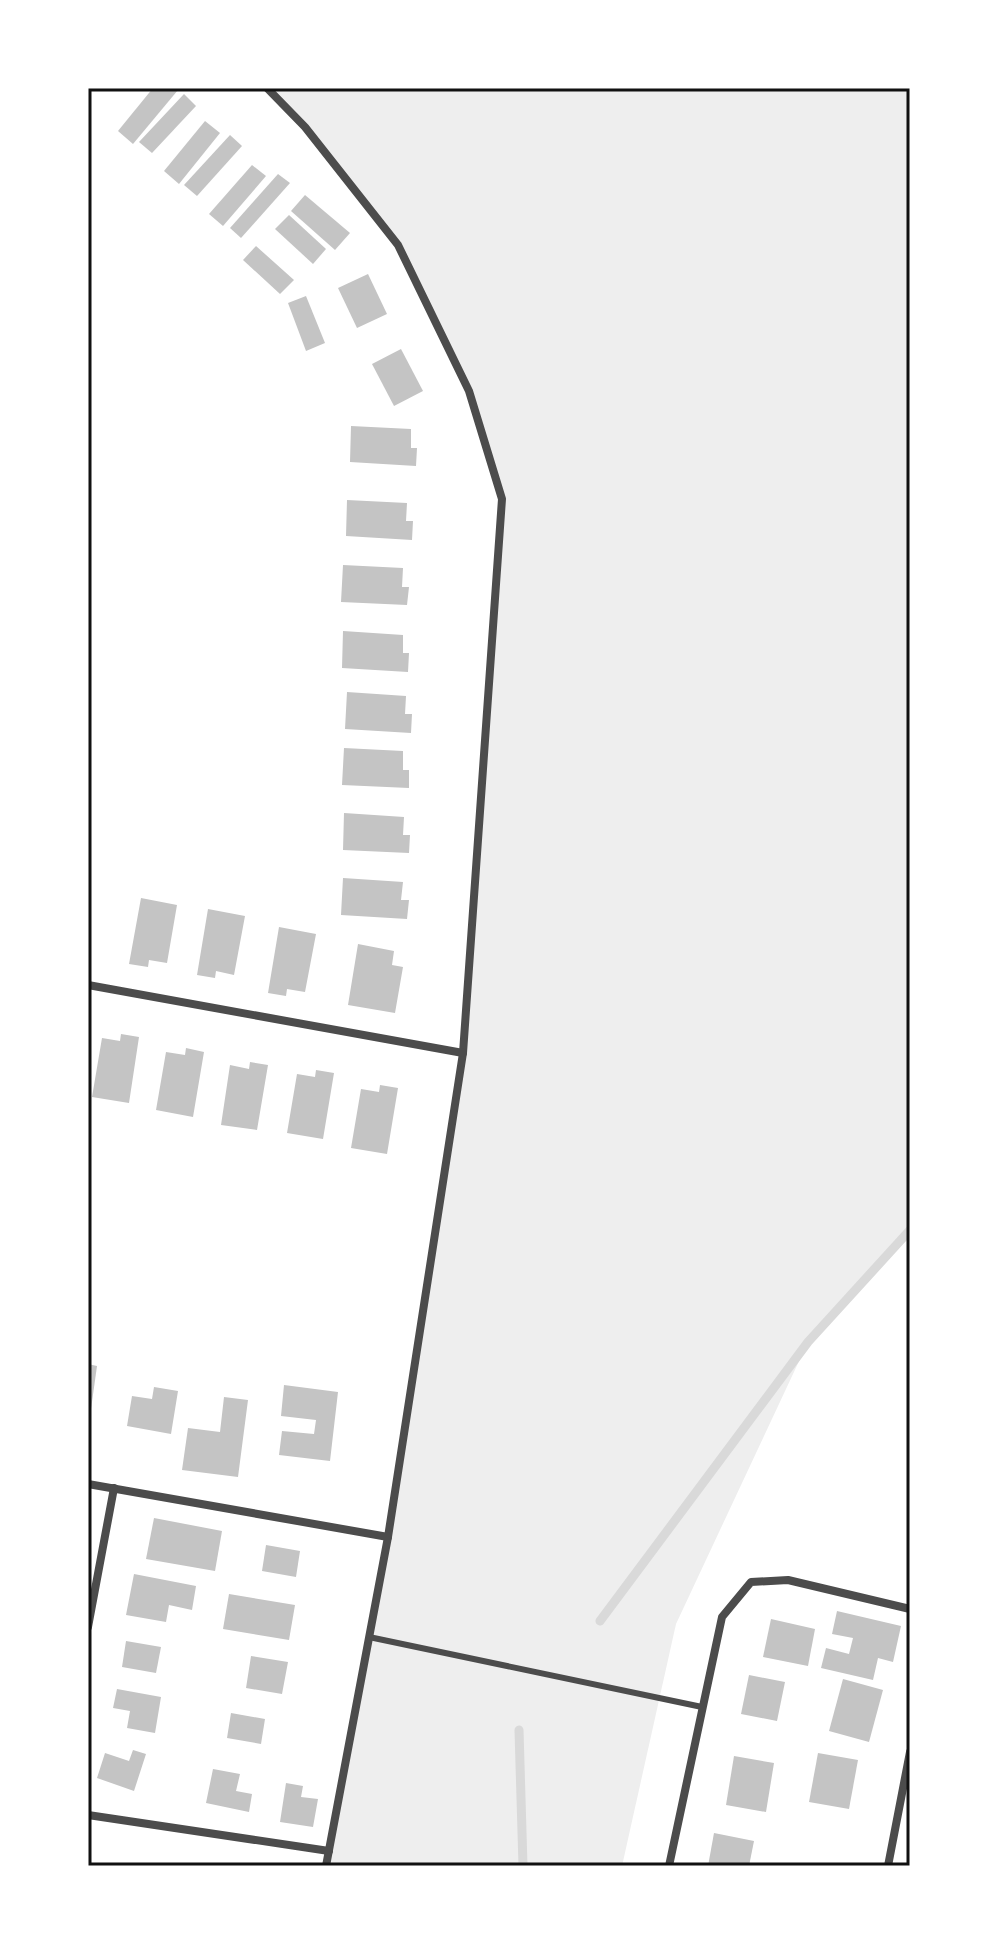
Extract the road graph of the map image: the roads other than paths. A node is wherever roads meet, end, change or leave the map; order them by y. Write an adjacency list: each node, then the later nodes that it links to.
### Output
1 (267, 88): 3 (street)
2 (88, 985): 3 (street)
3 (463, 1053): 6 (street)
4 (88, 1484): 5 (street)
5 (114, 1488): 6 (street); 8 (street)
6 (388, 1537): 9 (street)
7 (910, 1609): 10 (street)
8 (88, 1627)
9 (369, 1637): 10 (lane); 13 (street)
10 (702, 1707): 15 (street)
11 (910, 1752): 16 (street)
12 (88, 1815): 13 (street)
13 (329, 1851): 14 (street)
14 (326, 1866)
15 (669, 1866)
16 (888, 1866)

